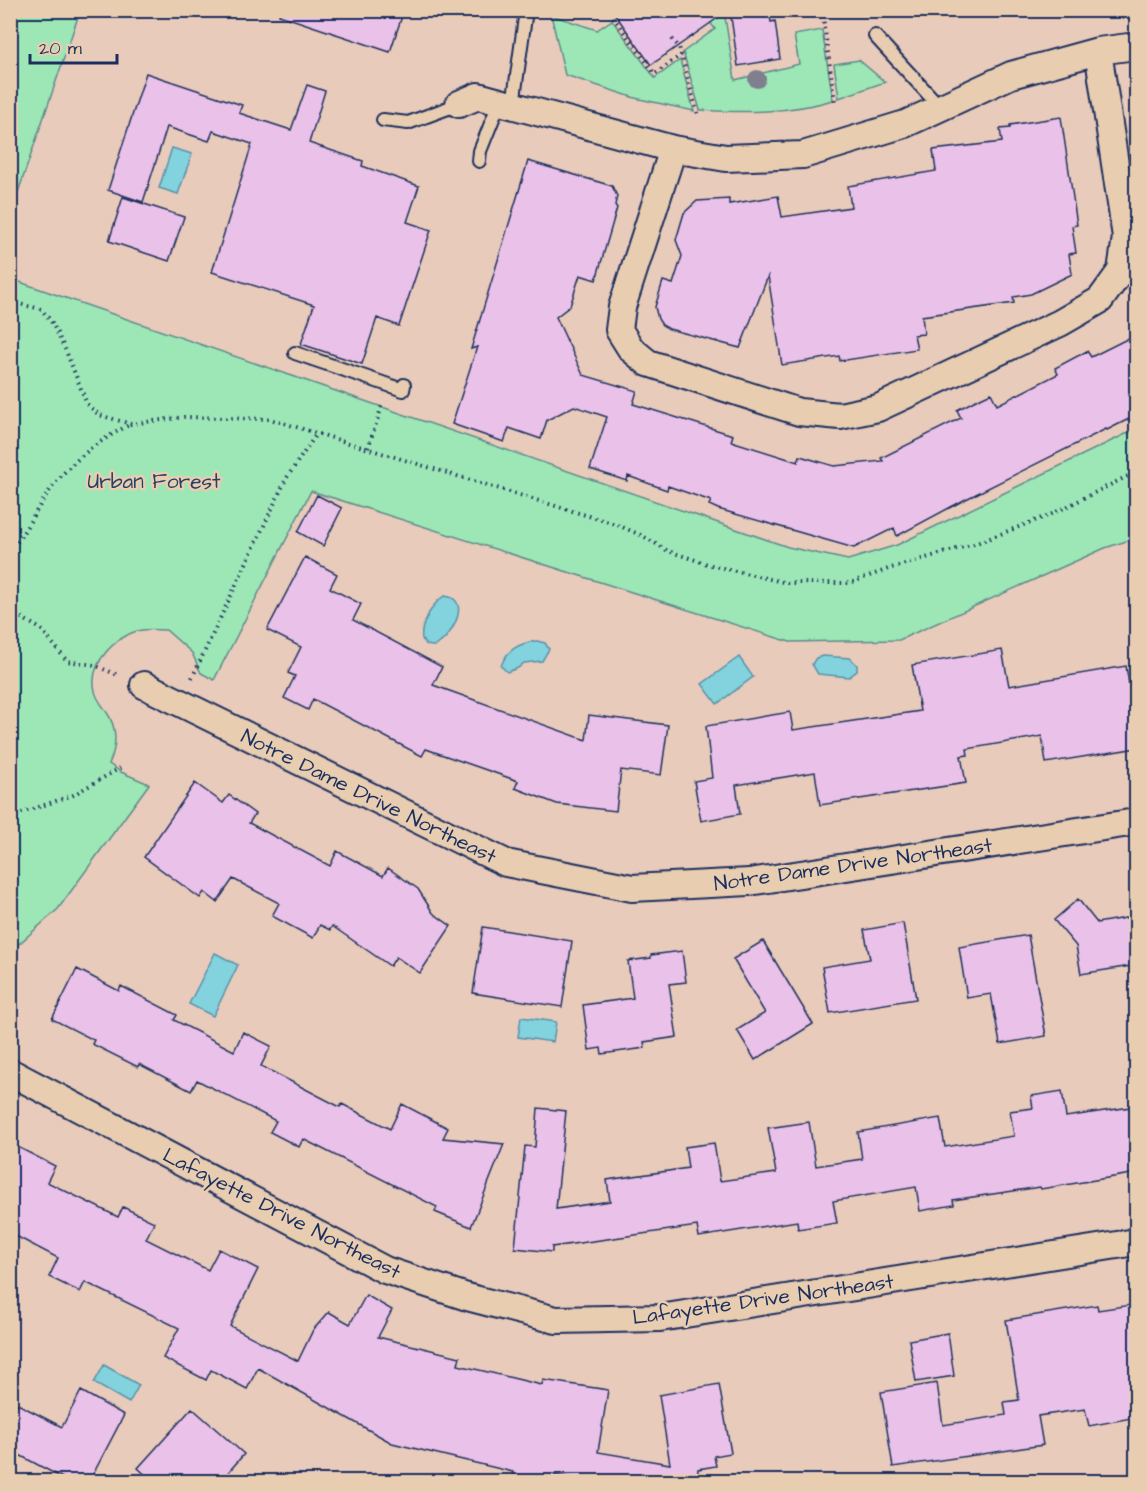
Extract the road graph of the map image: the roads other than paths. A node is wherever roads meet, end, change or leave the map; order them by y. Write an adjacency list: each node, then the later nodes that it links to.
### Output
1 (526, 10): 5 (lane)
2 (875, 36): 7 (lane)
3 (1137, 45): 4 (street)
4 (1098, 51): 7 (street); 9 (street)
5 (506, 103): 6 (street); 9 (street); 10 (lane)
6 (459, 104): 8 (lane)
7 (941, 108): 9 (street)
8 (383, 120)
9 (673, 149)
10 (479, 161)
11 (295, 353): 12 (lane)
12 (404, 385)
13 (144, 685): 14 (street, Notre Dame Drive Northeast)
14 (1137, 822)
15 (10, 1072): 16 (street, Lafayette Drive Northeast)
16 (1137, 1242)

